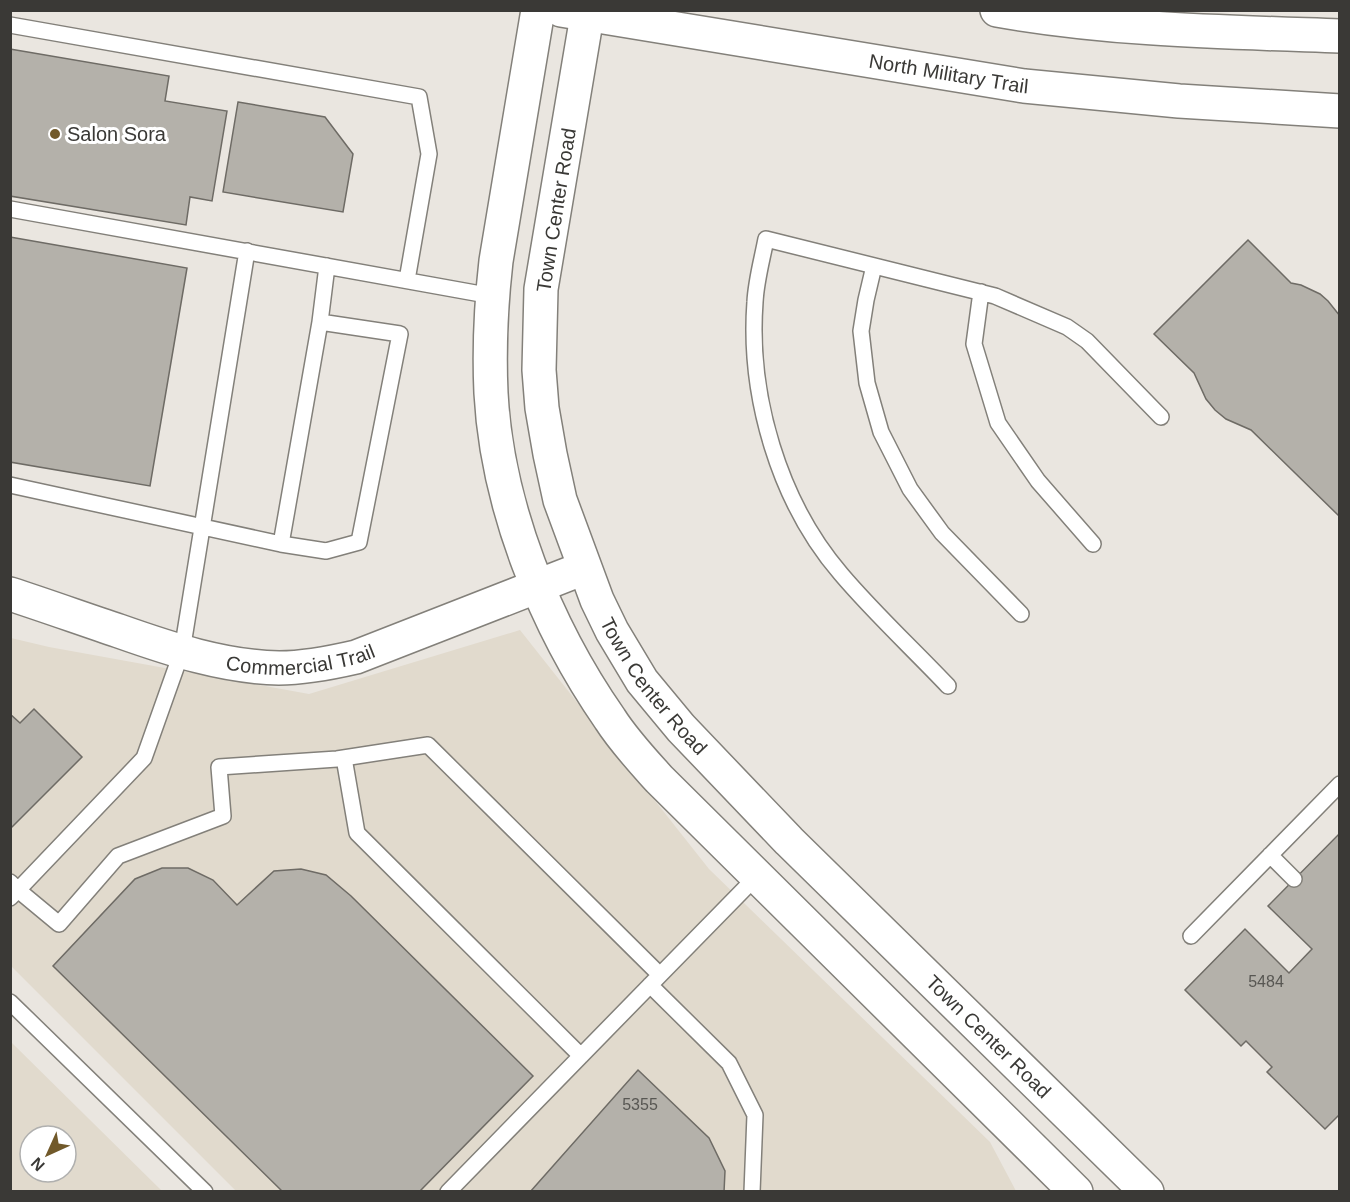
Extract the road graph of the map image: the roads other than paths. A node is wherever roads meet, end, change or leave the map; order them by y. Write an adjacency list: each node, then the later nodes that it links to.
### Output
1 (538, 10): 13 (main road)
2 (997, 10): 5 (main road)
3 (579, 12): 6 (main road, North Military Trail); 20 (main road, Town Center Road)
4 (10, 25): 11 (lane)
5 (1340, 36)
6 (1340, 111)
7 (10, 209): 8 (lane)
8 (248, 251): 9 (lane); 17 (lane)
9 (327, 266): 11 (lane); 14 (lane)
10 (874, 266): 12 (lane); 23 (lane); 25 (lane)
11 (407, 280): 13 (lane)
12 (981, 292): 15 (lane); 19 (lane)
13 (492, 296): 21 (main road)
14 (320, 322): 18 (lane); 18 (lane)
15 (1161, 417)
16 (10, 485): 17 (lane)
17 (201, 526): 18 (lane); 24 (lane)
18 (281, 544)
19 (1093, 544)
20 (584, 568): 21 (main road, Commercial Trail); 42 (main road, Town Center Road)
21 (537, 586): 24 (main road, Commercial Trail); 29 (main road)
22 (10, 594): 24 (main road, Commercial Trail)
23 (1021, 614)
24 (182, 651): 31 (lane)
25 (948, 686)
26 (344, 758): 31 (lane); 33 (lane); 35 (lane)
27 (1339, 786): 28 (lane)
28 (1270, 855): 30 (lane); 32 (lane)
29 (756, 877): 33 (lane); 36 (main road)
30 (1294, 879)
31 (13, 890)
32 (1191, 936)
33 (655, 980): 35 (lane); 39 (lane)
34 (10, 1002): 37 (lane)
35 (580, 1056): 38 (lane)
36 (1031, 1148): 40 (main road); 41 (main road)
37 (205, 1191)
38 (448, 1191)
39 (752, 1191)
40 (1047, 1191)
41 (1076, 1191)
42 (1147, 1191)

